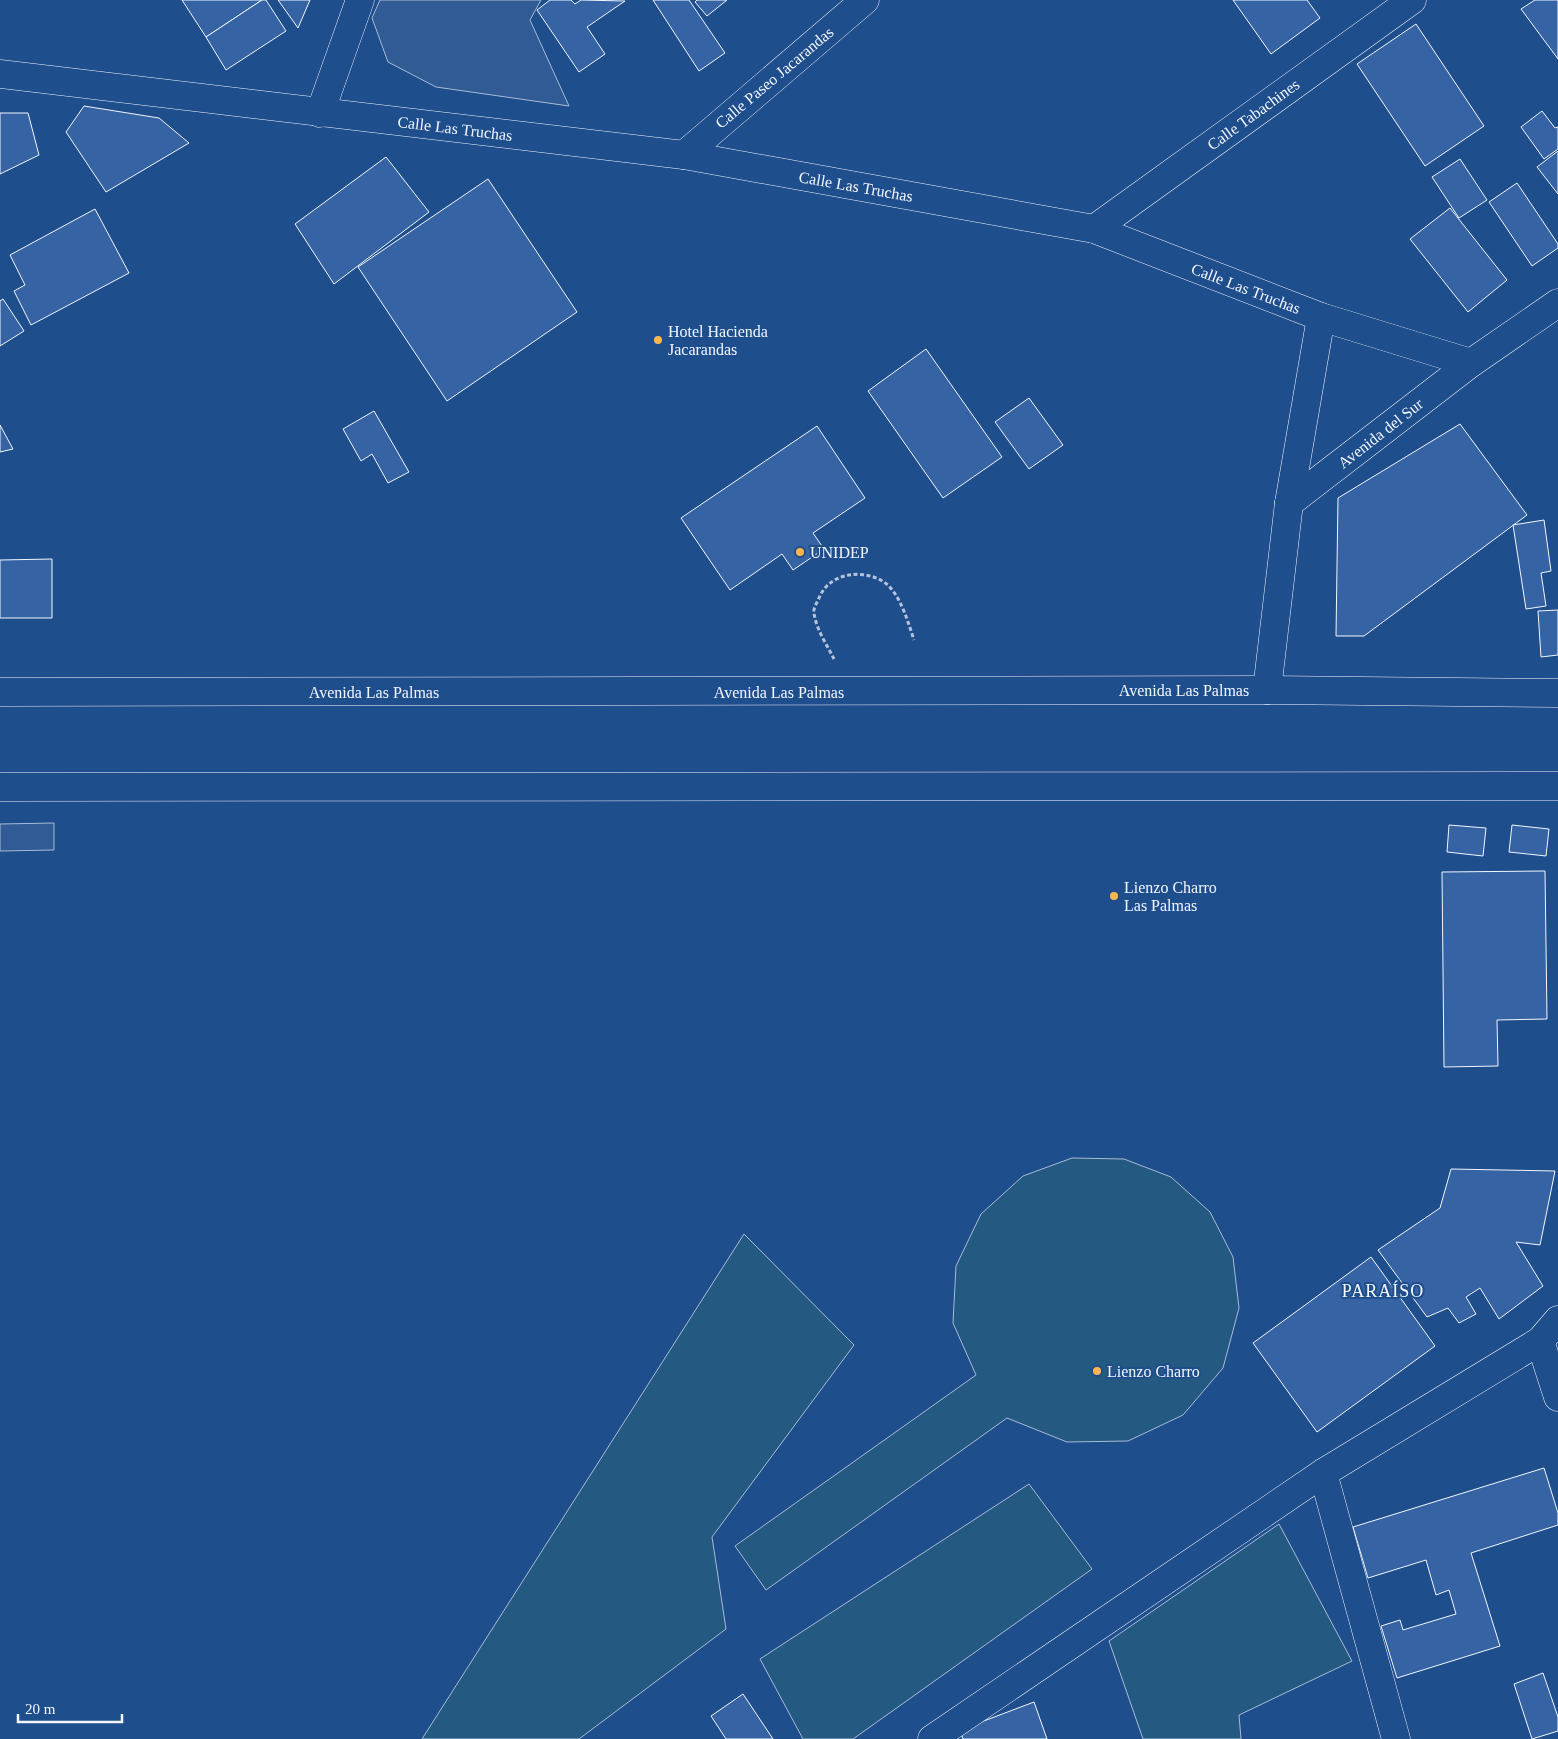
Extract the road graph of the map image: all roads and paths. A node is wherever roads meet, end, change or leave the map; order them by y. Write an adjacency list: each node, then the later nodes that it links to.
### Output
1 (360, 0): 5 (street)
2 (865, 0): 6 (street, Calle Paseo Jacarandas)
3 (1412, 0): 7 (street, Calle Tabachines)
4 (0, 74): 5 (street, Calle Las Truchas)
5 (320, 113): 6 (street, Calle Las Truchas)
6 (684, 155): 7 (street, Calle Las Truchas)
7 (1094, 229): 9 (street, Calle Las Truchas)
8 (1558, 303): 10 (street, Avenida del Sur)
9 (1322, 317): 10 (street); 11 (street, Calle Las Truchas)
10 (1471, 363): 11 (street, Avenida del Sur)
11 (1289, 502): 13 (street, Calle Las Truchas)
12 (914, 640): 15 (path)
13 (1267, 690): 15 (street, Avenida Las Palmas); 16 (street, Avenida Las Palmas)
14 (0, 692): 15 (street, Avenida Las Palmas)
15 (852, 692)
16 (1558, 693)
17 (1558, 786): 18 (street)
18 (0, 787)
19 (1558, 1320): 20 (street)
20 (1540, 1341): 21 (street); 22 (street)
21 (1558, 1397)
22 (1323, 1473): 23 (street); 24 (street)
23 (932, 1739)
24 (1396, 1739)

